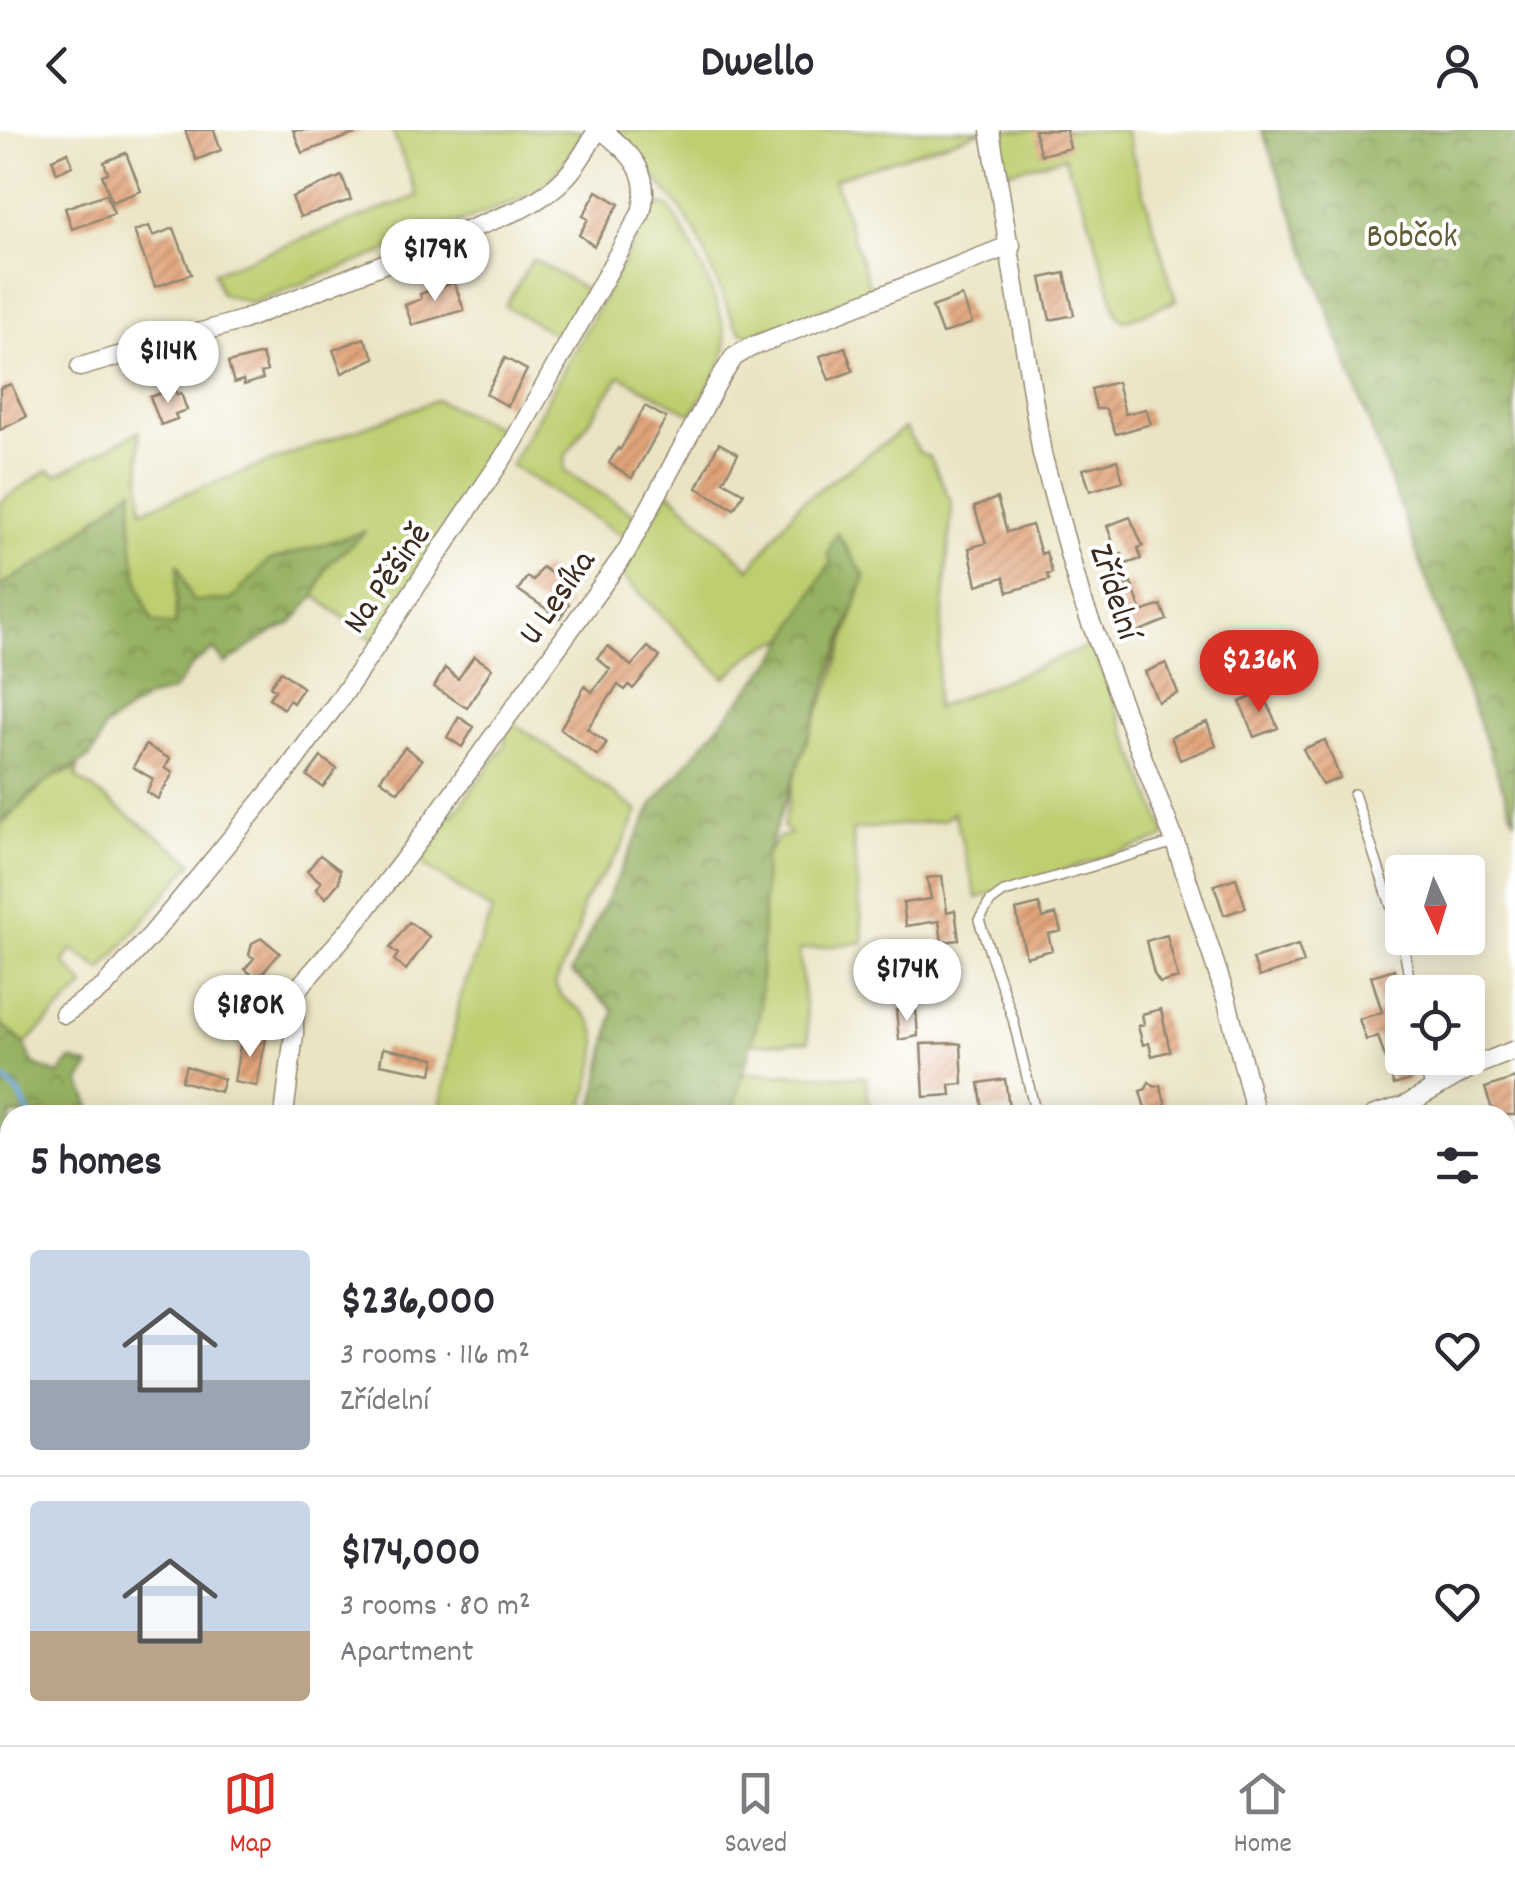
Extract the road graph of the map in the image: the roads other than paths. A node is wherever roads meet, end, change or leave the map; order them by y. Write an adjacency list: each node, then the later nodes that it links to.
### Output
1 (600, 130): 4 (street); 8 (street, Na Pěšině)
2 (990, 130): 3 (street, Zřídelní)
3 (1011, 246): 6 (street, Zřídelní); 12 (street, U Lesíka)
4 (80, 367)
5 (1354, 794): 7 (lane)
6 (1175, 842): 13 (lane); 14 (street, Zřídelní)
7 (1409, 975)
8 (64, 1014)
9 (1515, 1050): 11 (street)
10 (1427, 1075): 11 (lane)
11 (1430, 1090): 15 (street)
12 (285, 1105)
13 (1034, 1105)
14 (1253, 1105)
15 (1406, 1105)

